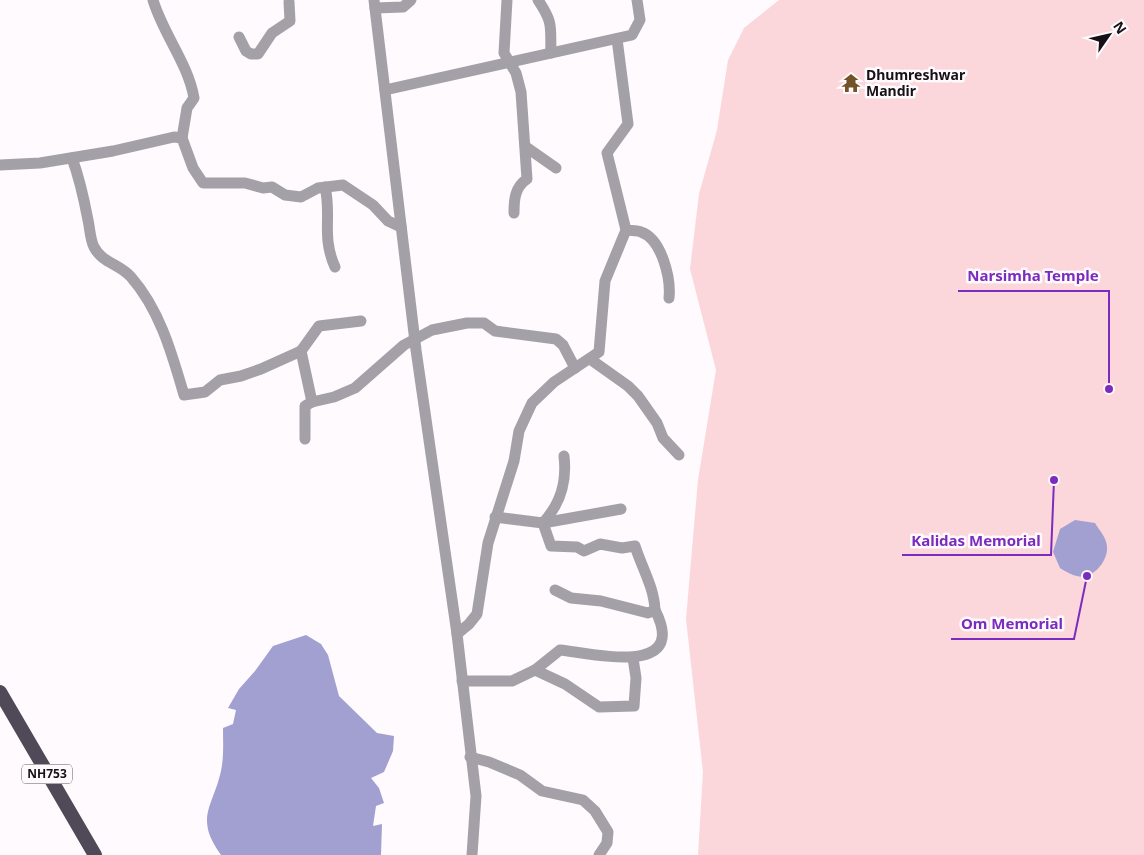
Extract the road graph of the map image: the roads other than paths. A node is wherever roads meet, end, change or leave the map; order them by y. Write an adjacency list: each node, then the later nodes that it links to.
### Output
1 (153, 0): 13 (street)
2 (411, 0): 7 (street)
3 (507, 0): 11 (street)
4 (538, 0): 10 (street)
5 (637, 0): 9 (street)
6 (289, 2): 8 (street)
7 (375, 4): 12 (street)
8 (239, 37)
9 (617, 39): 10 (street); 21 (street)
10 (551, 53): 11 (street)
11 (510, 61): 12 (street); 14 (street)
12 (385, 90): 20 (street)
13 (182, 138): 15 (street); 18 (street)
14 (526, 147): 17 (street); 19 (street)
15 (72, 158): 16 (street); 26 (street)
16 (2, 162)
17 (556, 168)
18 (325, 187): 20 (street); 22 (street)
19 (514, 213)
20 (401, 227): 25 (street)
21 (626, 230): 23 (street); 27 (street)
22 (335, 267)
23 (669, 298)
24 (361, 321): 26 (street)
25 (414, 339): 28 (street); 29 (street); 38 (street)
26 (301, 351): 29 (street)
27 (590, 359): 28 (street); 31 (street)
28 (575, 368): 34 (street)
29 (312, 402): 30 (street)
30 (305, 439)
31 (679, 455)
32 (564, 456): 35 (street)
33 (621, 509): 35 (street)
34 (495, 517): 35 (street); 38 (street)
35 (543, 522): 37 (street)
36 (555, 590): 37 (street)
37 (656, 610): 39 (street)
38 (457, 634): 41 (street)
39 (633, 658): 40 (street); 40 (street)
40 (535, 670): 41 (street)
41 (462, 681): 43 (street)
42 (0, 692): 44 (highway, NH753)
43 (470, 757): 45 (street); 46 (street)
44 (95, 855)
45 (472, 855)
46 (599, 855)

